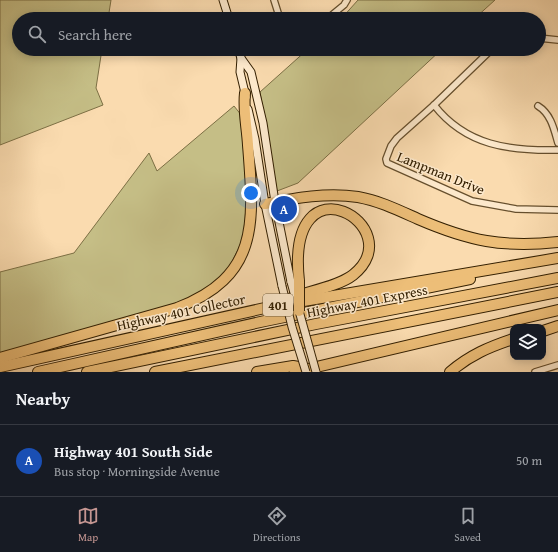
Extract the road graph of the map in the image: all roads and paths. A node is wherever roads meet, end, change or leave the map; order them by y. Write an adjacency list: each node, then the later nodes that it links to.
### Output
1 (223, 0): 4 (main road)
2 (274, 0): 5 (street)
3 (347, 0): 6 (street)
4 (227, 12)
5 (278, 12)
6 (336, 12)
7 (546, 39): 8 (street)
8 (558, 40)
9 (485, 56): 12 (street)
10 (241, 58): 11 (main road); 16 (main road)
11 (245, 94): 16 (main road); 30 (highway)
12 (434, 105): 15 (street); 17 (street, Lampman Drive)
13 (538, 106): 14 (street)
14 (558, 143)
15 (558, 150)
16 (270, 203): 18 (highway); 22 (main road); 33 (main road, bridge)
17 (558, 210)
18 (558, 242)
19 (558, 258): 24 (highway, Highway 401 Collector / 401)
20 (558, 262): 34 (highway)
21 (558, 278): 35 (highway, Highway 401 Express / 401)
22 (295, 282): 24 (highway); 26 (highway, bridge)
23 (558, 292): 36 (highway, Highway 401 Express)
24 (274, 306): 32 (highway, Highway 401 Collector / 401)
25 (558, 310): 33 (highway)
26 (299, 311): 33 (main road, bridge)
27 (558, 326): 28 (highway)
28 (546, 330)
29 (510, 340): 39 (highway)
30 (0, 358)
31 (558, 365): 40 (street)
32 (0, 367)
33 (309, 371): 37 (highway); 38 (highway)
34 (38, 372)
35 (87, 372)
36 (155, 372)
37 (257, 372)
38 (295, 372)
39 (450, 372)
40 (535, 372)

